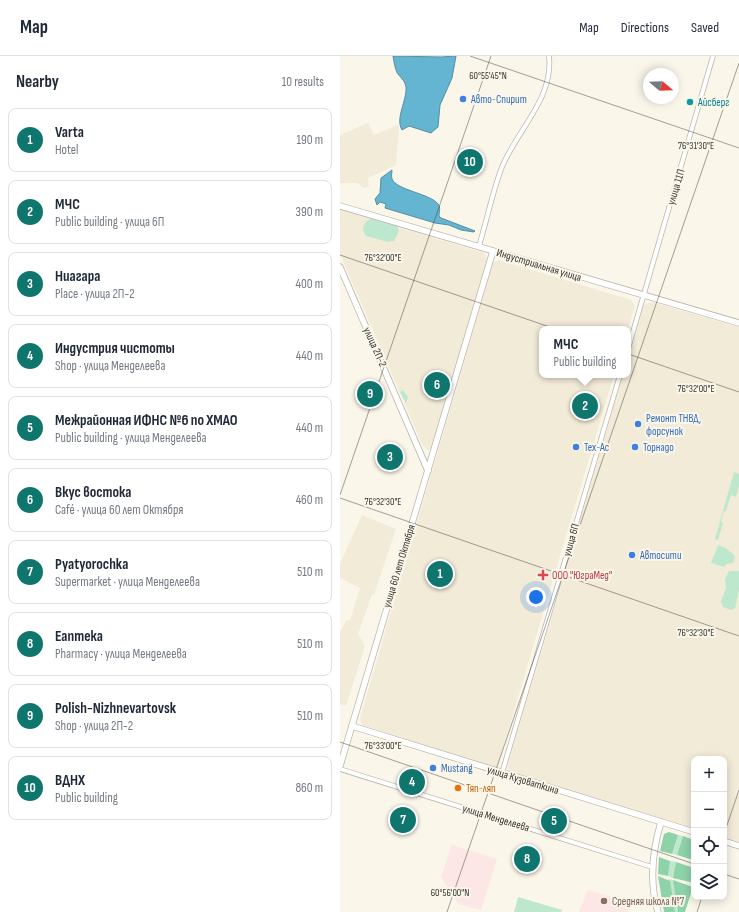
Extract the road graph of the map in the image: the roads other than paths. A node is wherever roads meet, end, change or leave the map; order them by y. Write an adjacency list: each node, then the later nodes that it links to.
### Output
1 (549, 56): 4 (street)
2 (714, 56): 7 (street, улица 11П)
3 (340, 206): 4 (main road, Индустриальная улица)
4 (479, 246): 5 (main road, Индустриальная улица)
5 (493, 251): 7 (main road, Индустриальная улица); 11 (main road, улица 60 лет Октября)
6 (340, 267): 11 (main road, улица 2П-2)
7 (644, 295): 8 (main road, Индустриальная улица); 9 (street)
8 (739, 323)
9 (631, 339)
10 (619, 378): 15 (street, улица 6П)
11 (428, 471): 12 (main road, улица 60 лет Октября)
12 (352, 726): 13 (main road, улица 60 лет Октября); 15 (main road, улица Кузоваткина)
13 (340, 766)
14 (340, 769): 20 (street, улица Менделеева)
15 (502, 774): 16 (main road, улица Кузоваткина)
16 (661, 822): 17 (main road, улица Кузоваткина); 20 (main road)
17 (691, 831)
18 (727, 842): 19 (main road)
19 (739, 846)
20 (652, 867): 21 (main road)
21 (658, 912)

